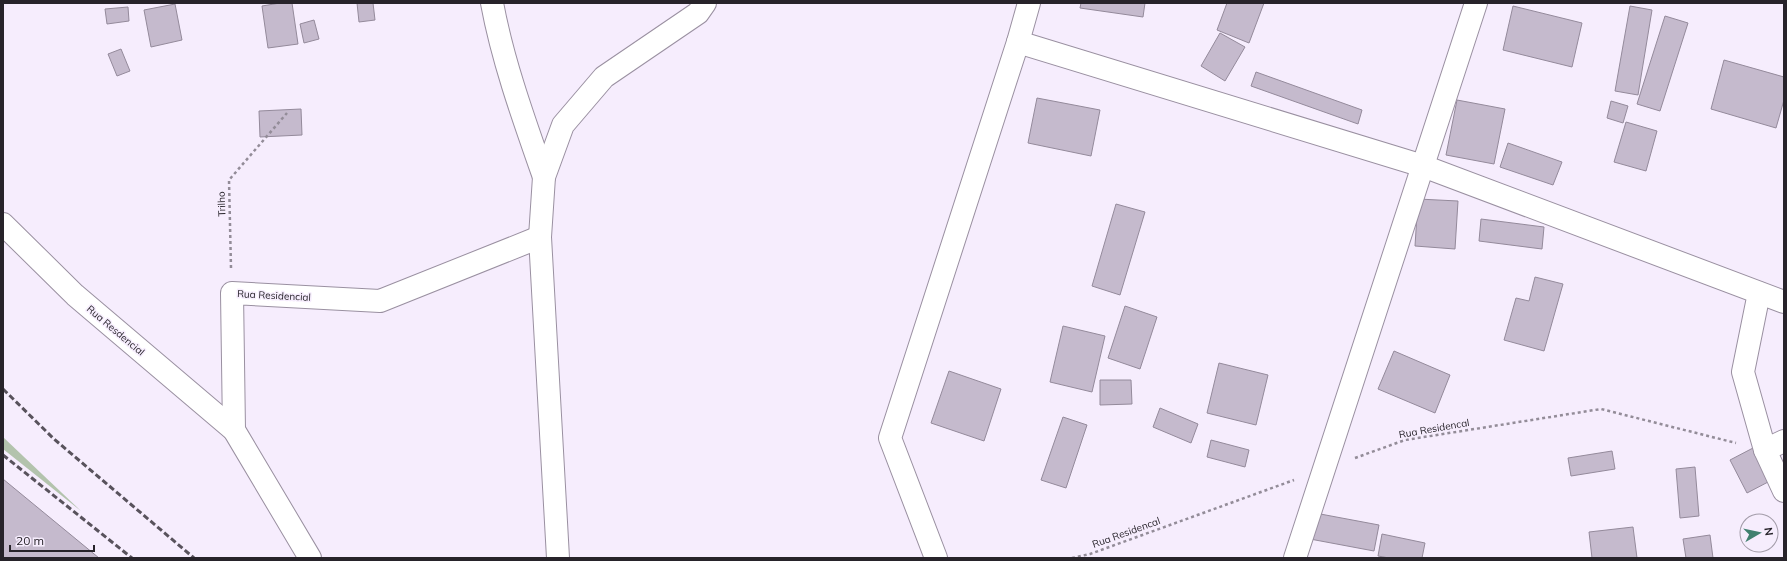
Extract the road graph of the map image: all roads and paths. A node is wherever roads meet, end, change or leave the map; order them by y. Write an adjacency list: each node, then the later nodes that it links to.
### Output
1 (492, 3): 8 (street)
2 (705, 3): 8 (street)
3 (1030, 3): 5 (street)
4 (1476, 3): 7 (street)
5 (1018, 42): 7 (street); 21 (street)
6 (287, 113): 11 (path, Trilho)
7 (1423, 166): 12 (street); 17 (street)
8 (544, 176): 10 (street)
9 (3, 224): 14 (street, Rua Resdencial)
10 (540, 237): 11 (street, Rua Residencial); 20 (street)
11 (232, 293): 14 (street, Rua Residencial)
12 (1759, 293): 13 (street); 16 (street)
13 (1784, 302)
14 (234, 430): 19 (street, Rua Residencial)
15 (1784, 441): 16 (street)
16 (1765, 450): 17 (path, Rua Residencal); 18 (street)
17 (1324, 469): 22 (path, Rua Residencal); 23 (street)
18 (1784, 491)
19 (310, 558)
20 (558, 558)
21 (936, 558)
22 (1072, 558)
23 (1295, 558)

